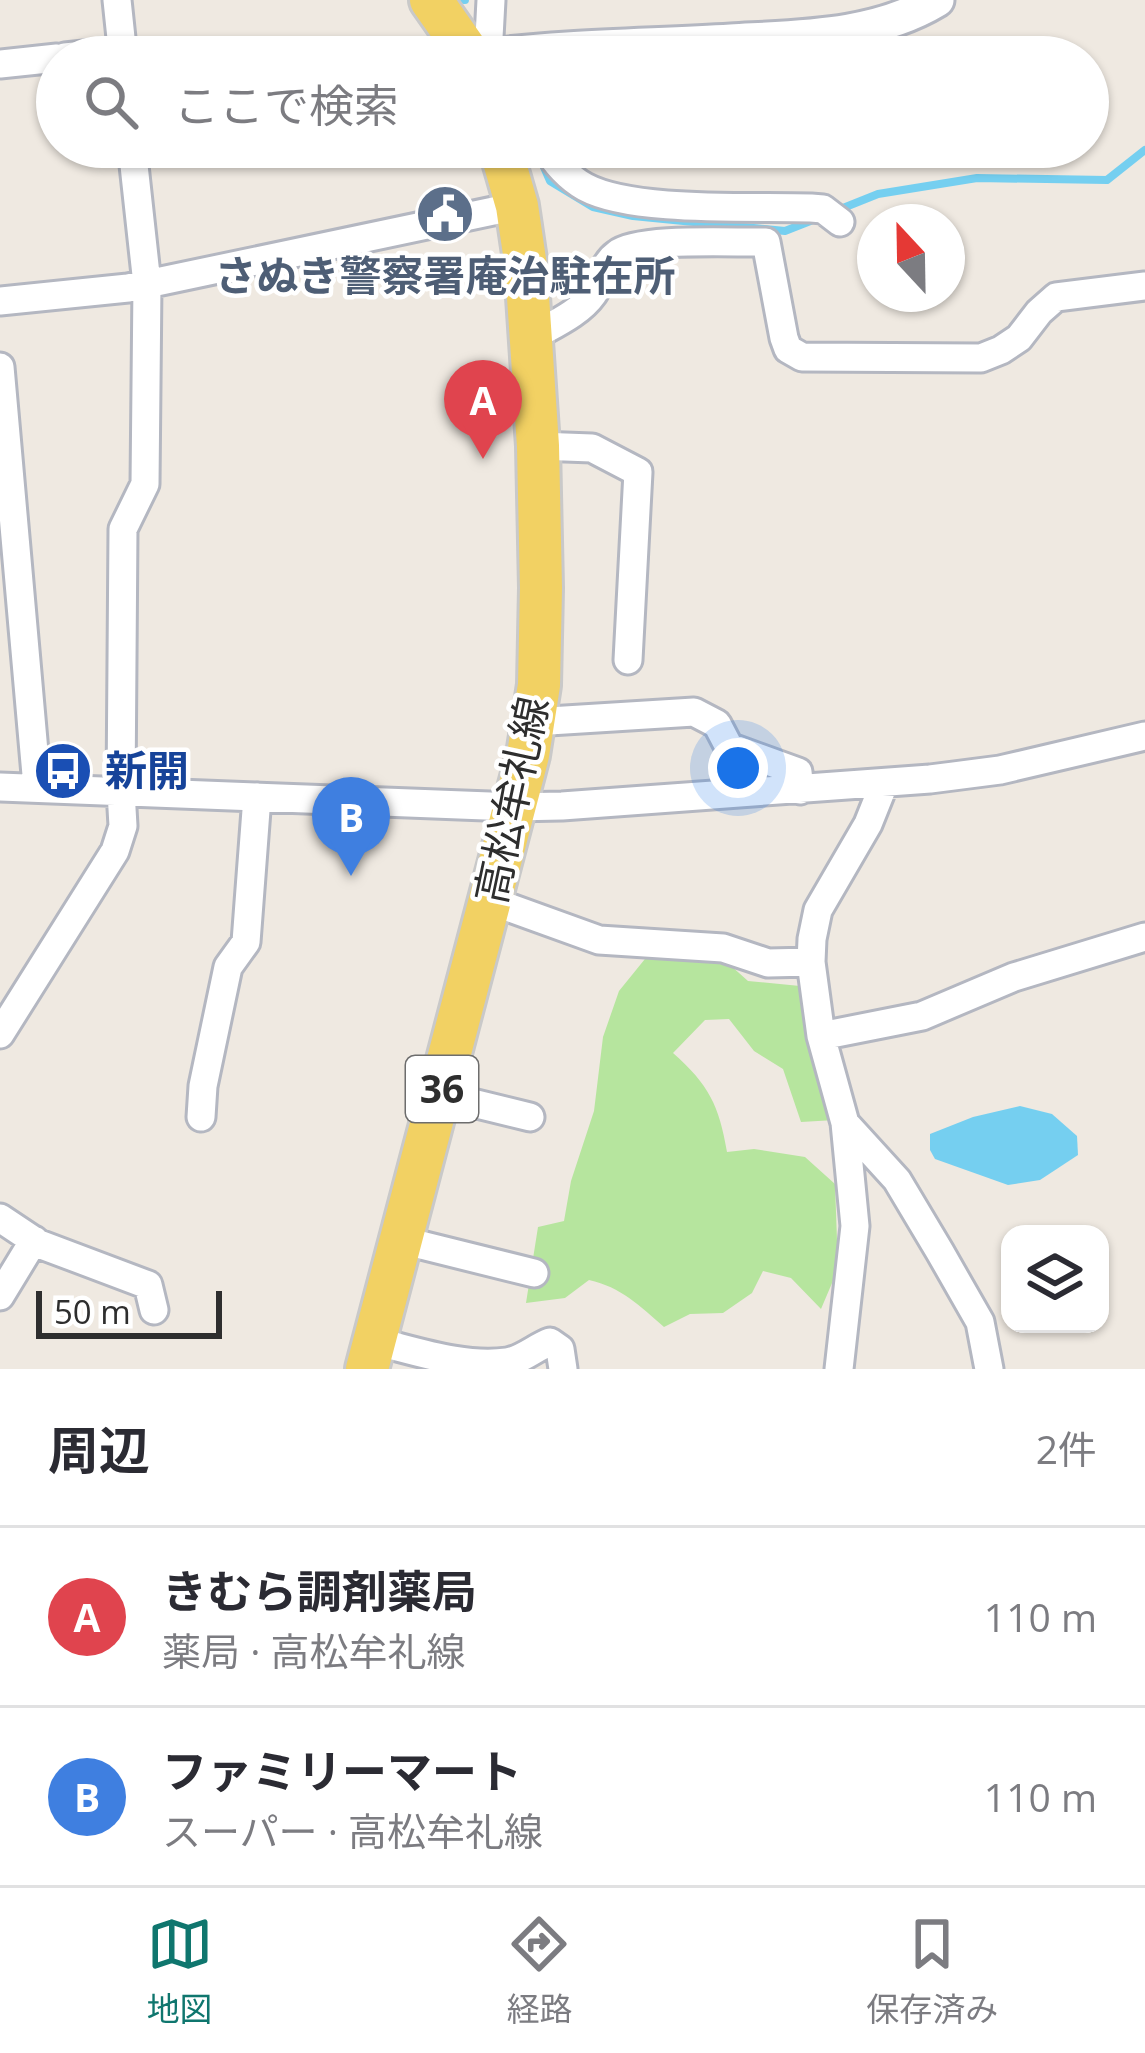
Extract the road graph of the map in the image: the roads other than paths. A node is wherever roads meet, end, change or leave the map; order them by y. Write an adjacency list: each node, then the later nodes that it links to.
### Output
1 (117, 0): 4 (street)
2 (491, 0): 5 (street)
3 (937, 0): 6 (street)
4 (120, 36)
5 (477, 36)
6 (784, 36)
7 (36, 60): 8 (street)
8 (0, 64)
9 (134, 168): 15 (street)
10 (506, 168): 12 (main road, 高松牟礼線 / 36)
11 (562, 168): 14 (street)
12 (517, 206): 15 (street); 18 (main road, 高松牟礼線 / 36)
13 (832, 216): 14 (street)
14 (759, 224): 16 (street); 18 (street)
15 (147, 284): 17 (street); 28 (street)
16 (1145, 286)
17 (0, 301)
18 (532, 337): 20 (main road, 高松牟礼線 / 36)
19 (0, 367): 25 (street)
20 (538, 446): 21 (street); 22 (main road, 高松牟礼線 / 36)
21 (628, 660)
22 (533, 722): 27 (street); 30 (main road, 高松牟礼線 / 36)
23 (1145, 736): 24 (street)
24 (884, 784): 27 (street); 33 (street)
25 (38, 786): 26 (street); 28 (street)
26 (0, 787)
27 (800, 790): 30 (street)
28 (121, 791): 29 (street); 34 (street)
29 (257, 797): 30 (street); 37 (street)
30 (513, 807): 31 (main road, 高松牟礼線 / 36)
31 (491, 901): 33 (street); 36 (main road, 高松牟礼線 / 36)
32 (1145, 937): 35 (street)
33 (811, 962): 35 (street)
34 (0, 1034)
35 (821, 1036): 39 (street)
36 (440, 1095): 38 (street); 42 (main road, 高松牟礼線 / 36)
37 (201, 1117)
38 (530, 1117)
39 (845, 1123): 48 (street); 49 (street)
40 (0, 1218): 41 (street)
41 (34, 1240): 44 (street); 45 (street)
42 (401, 1240): 43 (street); 46 (main road, 高松牟礼線 / 36)
43 (534, 1273)
44 (0, 1296)
45 (154, 1310)
46 (370, 1355): 47 (street)
47 (562, 1369)
48 (839, 1369)
49 (989, 1369)

